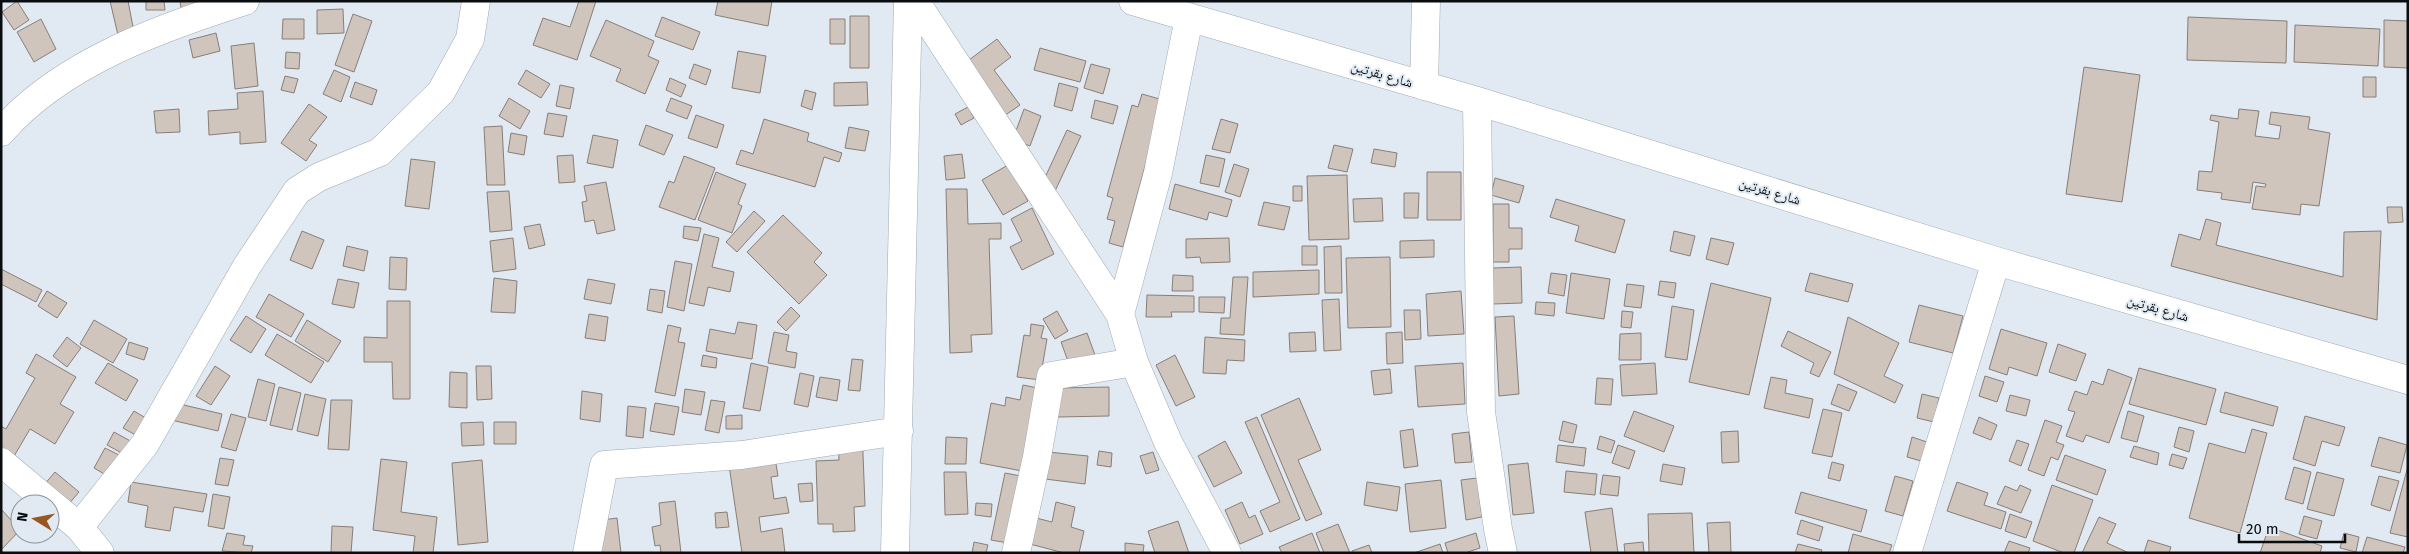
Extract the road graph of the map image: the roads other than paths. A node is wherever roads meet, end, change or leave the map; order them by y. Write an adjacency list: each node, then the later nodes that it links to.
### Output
1 (245, 1): 10 (street)
2 (476, 1): 17 (street)
3 (908, 1): 15 (street)
4 (915, 1): 12 (street)
5 (1133, 1): 7 (street, شارع بقرتين)
6 (1426, 1): 8 (street)
7 (1189, 18): 8 (street, شارع بقرتين); 12 (street)
8 (1424, 86): 9 (street, شارع بقرتين)
9 (1477, 101): 11 (street, شارع بقرتين); 23 (street)
10 (1, 132)
11 (1996, 261): 14 (street, شارع بقرتين); 24 (street)
12 (1120, 314): 13 (street)
13 (1134, 362): 21 (street); 22 (street)
14 (2408, 380)
15 (899, 430): 19 (street); 20 (street)
16 (1, 462): 17 (street)
17 (80, 527): 18 (street)
18 (100, 553)
19 (587, 553)
20 (895, 553)
21 (1016, 553)
22 (1227, 553)
23 (1503, 553)
24 (1907, 553)

